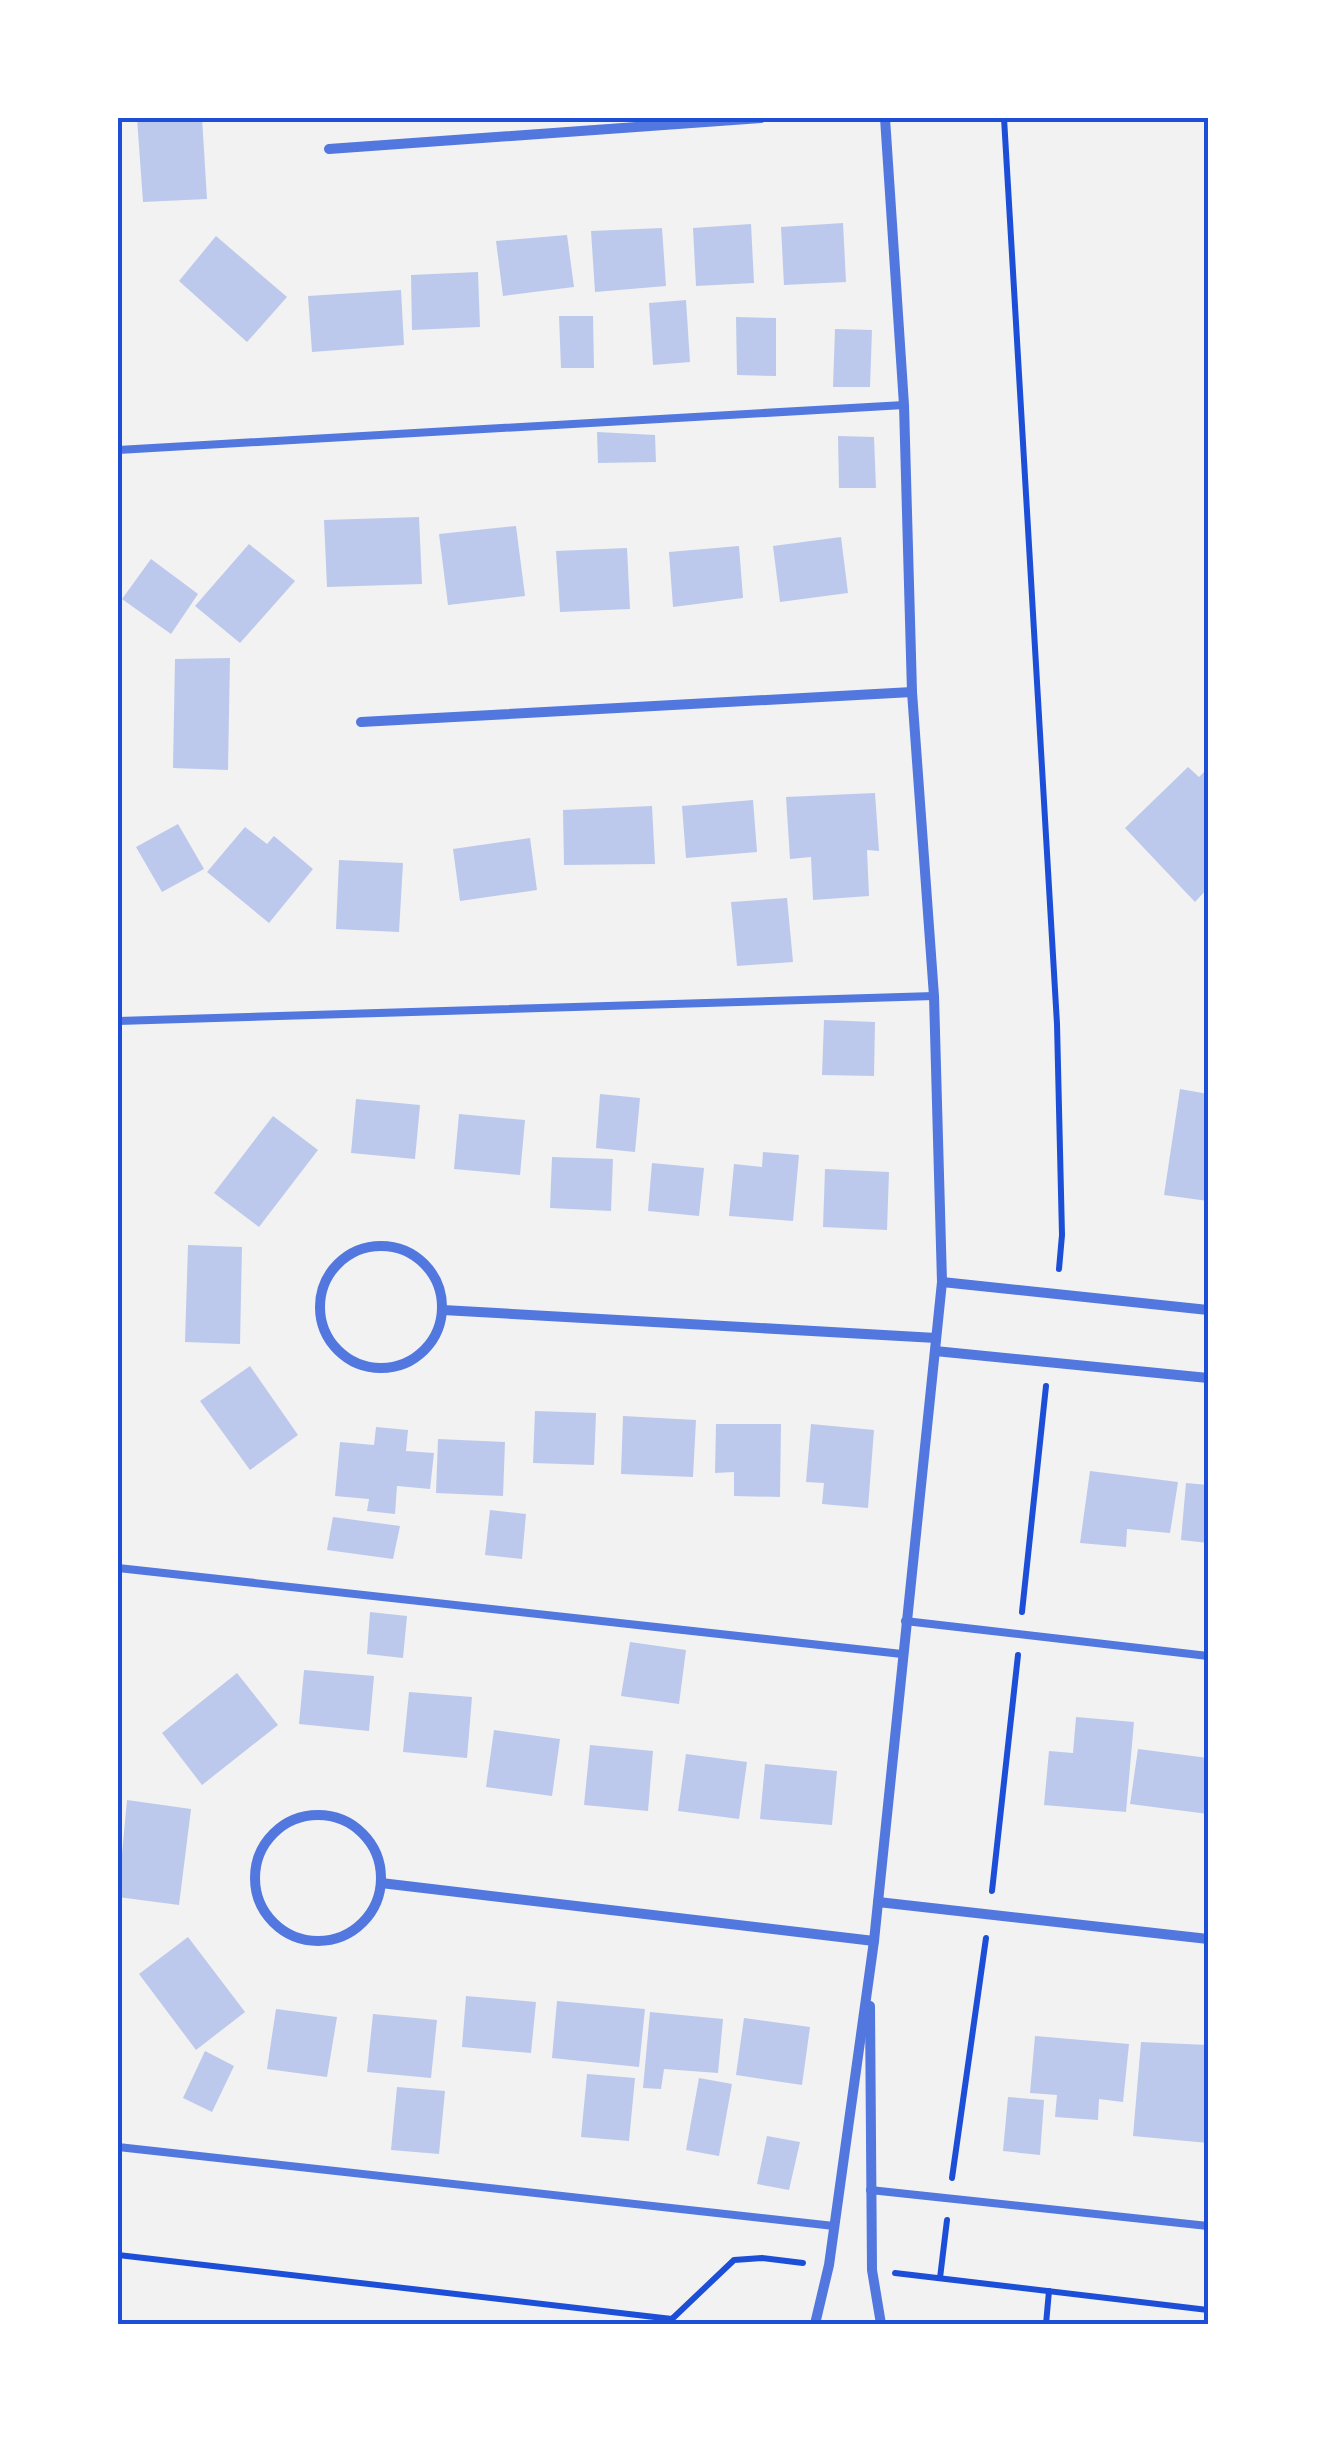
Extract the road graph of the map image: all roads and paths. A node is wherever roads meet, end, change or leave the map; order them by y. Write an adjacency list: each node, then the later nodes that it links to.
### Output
1 (761, 118): 4 (street)
2 (885, 118): 5 (street)
3 (1004, 118): 12 (path)
4 (330, 149)
5 (904, 404): 6 (lane); 7 (street)
6 (118, 450)
7 (912, 692): 8 (street); 9 (street)
8 (361, 722)
9 (934, 996): 10 (lane); 11 (street)
10 (118, 1021)
11 (942, 1282): 12 (street); 15 (street)
12 (1057, 1294): 14 (street)
13 (443, 1310): 13 (street); 15 (street)
14 (1208, 1310)
15 (936, 1344): 16 (street); 19 (street)
16 (1048, 1362): 17 (street); 20 (path)
17 (1208, 1378)
18 (118, 1568): 21 (lane)
19 (905, 1622): 20 (lane); 21 (street)
20 (1020, 1634): 22 (lane); 25 (path)
21 (902, 1654): 24 (street)
22 (1208, 1656)
23 (381, 1883): 23 (street); 27 (street)
24 (878, 1902): 25 (street); 27 (street)
25 (990, 1914): 26 (street); 31 (path)
26 (1208, 1939)
27 (874, 1941): 28 (street)
28 (870, 1965): 30 (street); 32 (street)
29 (118, 2147): 32 (lane)
30 (870, 2190): 31 (lane); 42 (street)
31 (949, 2197): 33 (lane); 37 (path)
32 (834, 2226): 41 (street)
33 (1208, 2226)
34 (118, 2255): 40 (path)
35 (811, 2264): 40 (path)
36 (888, 2272): 37 (path)
37 (940, 2278): 38 (path)
38 (1049, 2291): 39 (path); 43 (path)
39 (1208, 2310)
40 (672, 2322)
41 (815, 2324)
42 (881, 2324)
43 (1046, 2324)

